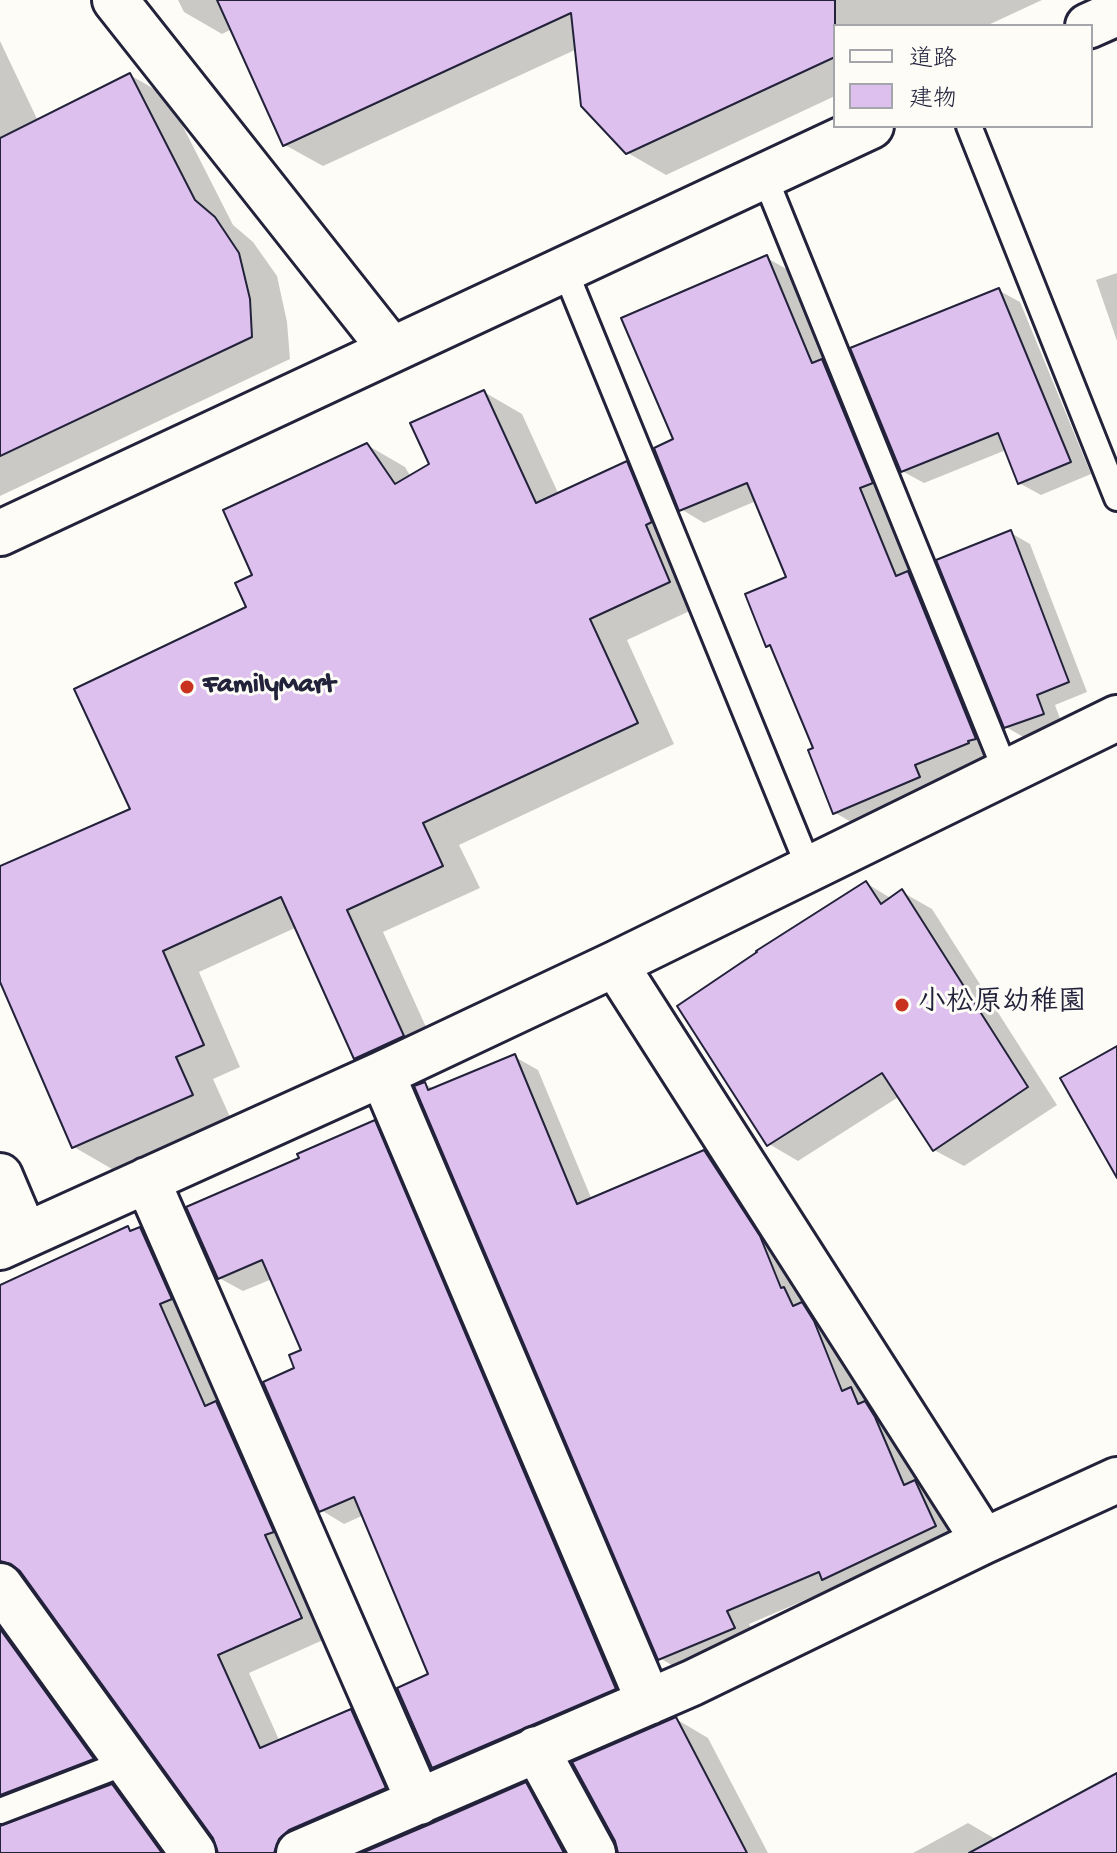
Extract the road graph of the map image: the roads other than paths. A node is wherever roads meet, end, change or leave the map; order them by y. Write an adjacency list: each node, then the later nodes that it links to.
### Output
1 (115, 0): 8 (street)
2 (1117, 13): 3 (street)
3 (1092, 24)
4 (867, 128): 6 (street)
5 (970, 128): 9 (lane)
6 (764, 175): 7 (street); 12 (lane)
7 (564, 268): 8 (street); 13 (lane)
8 (391, 349): 10 (street)
9 (1117, 498)
10 (0, 533)
11 (1117, 718): 12 (street)
12 (1006, 772): 13 (street)
13 (809, 868): 14 (street)
14 (615, 964): 15 (street); 20 (street)
15 (382, 1074): 17 (street); 22 (street)
16 (0, 1176): 18 (street)
17 (147, 1180): 18 (street); 25 (street)
18 (12, 1241)
19 (1117, 1480): 20 (street)
20 (984, 1541): 22 (street)
21 (0, 1586): 24 (street)
22 (649, 1702): 23 (street)
23 (536, 1749): 25 (street); 29 (street)
24 (127, 1762): 26 (lane); 27 (street)
25 (419, 1802): 28 (street)
26 (0, 1811)
27 (193, 1853)
28 (299, 1853)
29 (593, 1853)

